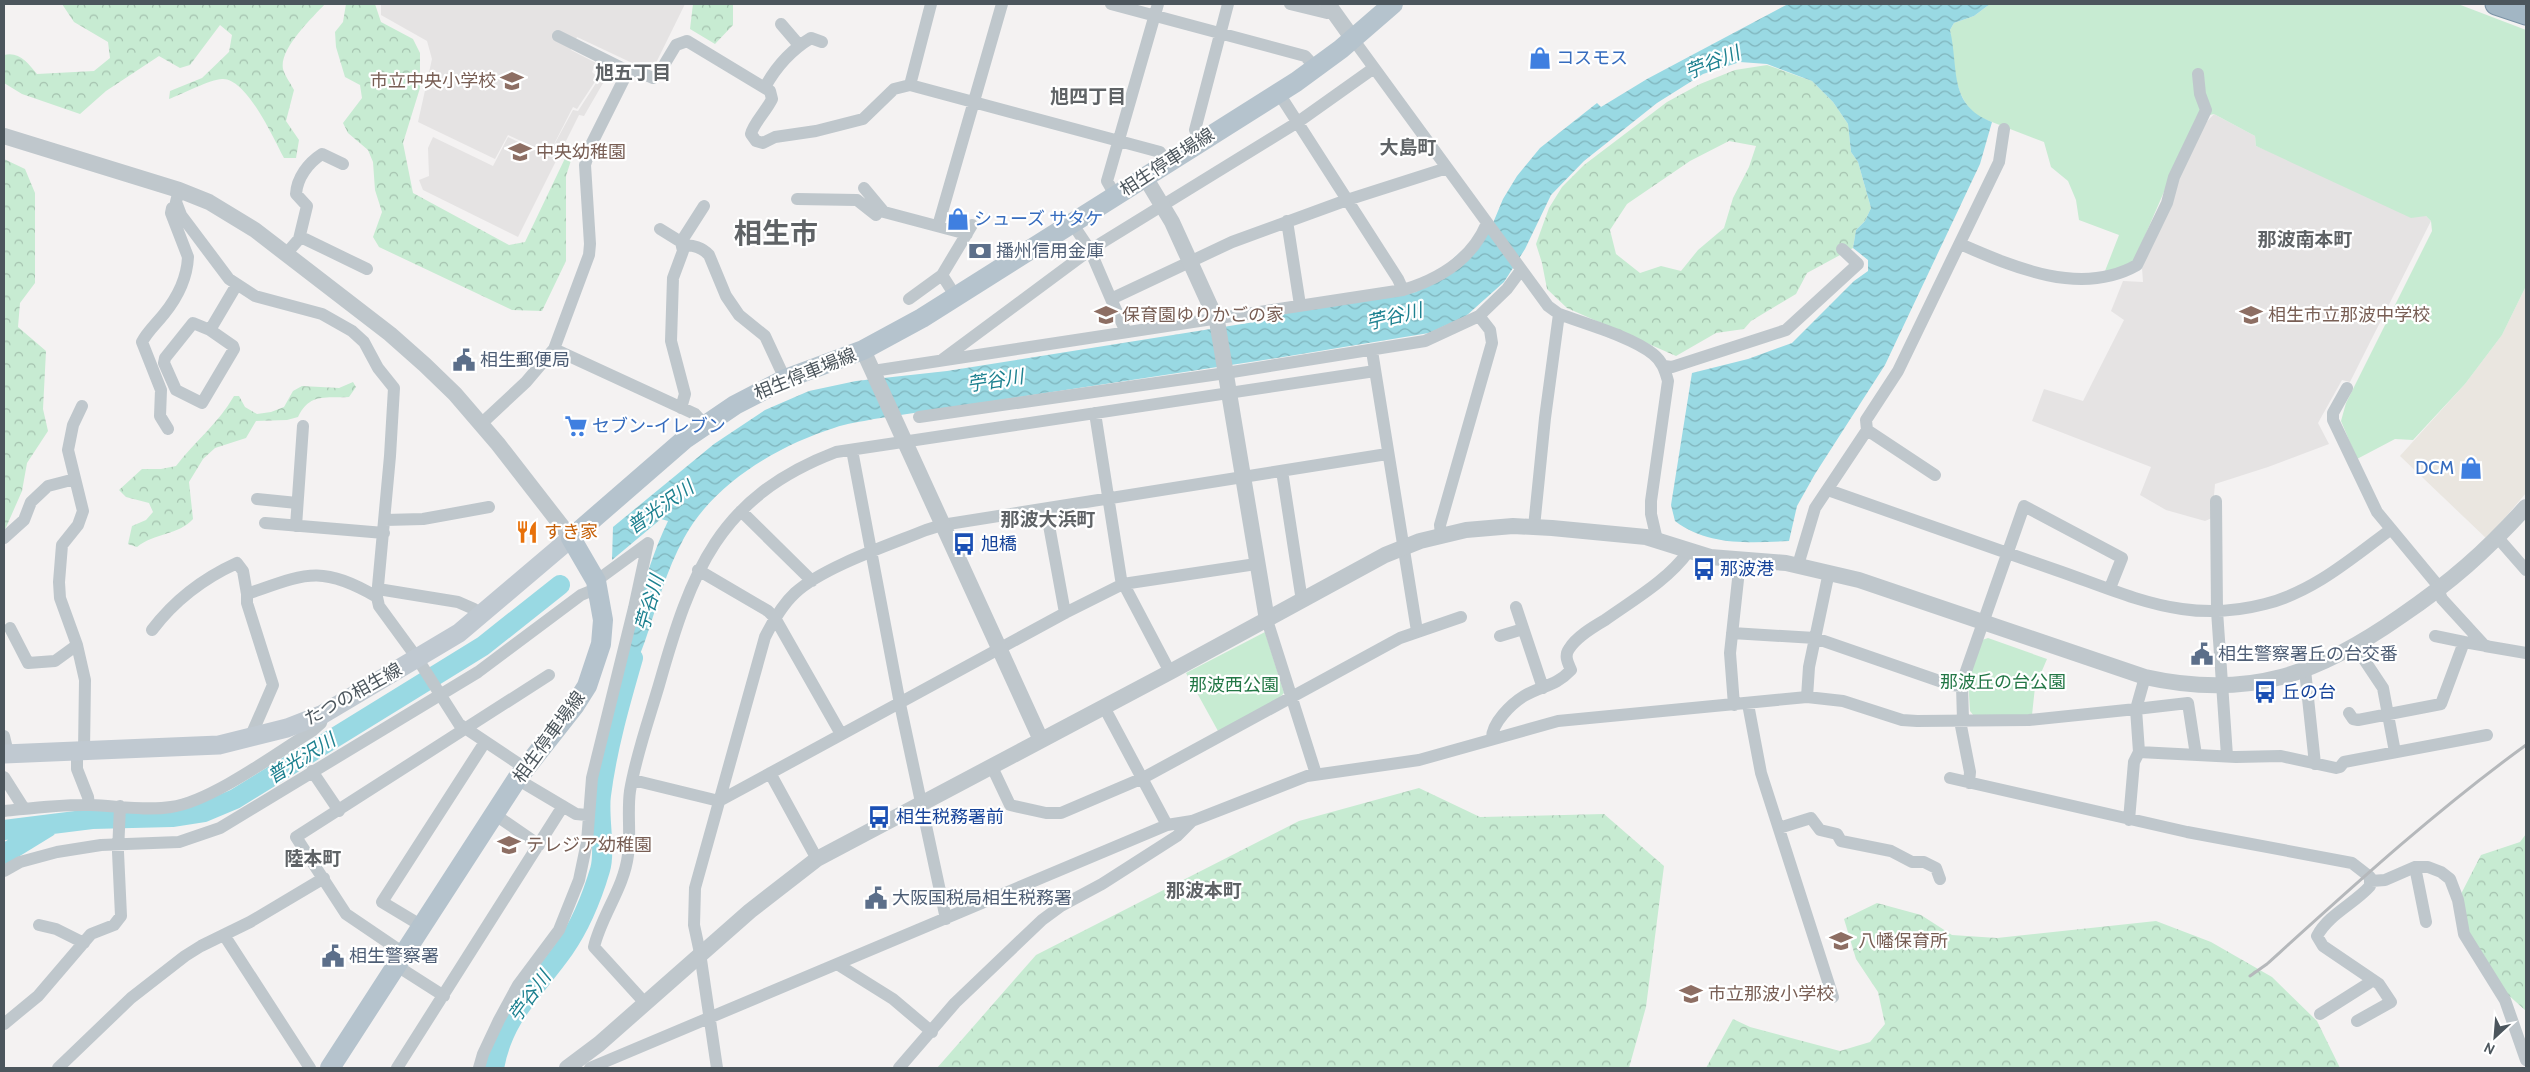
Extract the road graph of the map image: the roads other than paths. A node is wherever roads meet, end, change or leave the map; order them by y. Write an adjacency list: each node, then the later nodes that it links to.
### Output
1 (932, 4): 21 (street)
2 (1002, 4): 24 (street)
3 (1111, 4): 9 (street)
4 (1228, 4): 12 (street)
5 (1290, 4): 8 (street)
6 (1393, 4): 14 (main road, 相生停車場線)
7 (2496, 4): 10 (highway)
8 (1330, 7): 14 (street)
9 (1156, 10): 12 (street); 29 (street)
10 (2526, 14)
11 (781, 24): 16 (street)
12 (1220, 33): 17 (street); 28 (street)
13 (558, 36): 19 (street)
14 (1353, 39): 17 (main road, 相生停車場線); 18 (street)
15 (822, 42): 16 (street)
16 (799, 45): 22 (street)
17 (1315, 67): 23 (main road, 相生停車場線)
18 (1374, 68): 25 (street); 32 (street)
19 (628, 71): 22 (street); 68 (street)
20 (2198, 74): 49 (street)
21 (910, 85): 22 (street); 24 (street)
22 (765, 87)
23 (1278, 92): 25 (street); 28 (main road, 相生停車場線)
24 (974, 102): 29 (street); 45 (street)
25 (1298, 122): 38 (street); 39 (street)
26 (2004, 129): 49 (street)
27 (4, 136): 35 (street)
28 (1200, 140): 30 (main road, 相生停車場線)
29 (1119, 141): 30 (street); 36 (street)
30 (1166, 162): 33 (main road, 相生停車場線)
31 (343, 164): 47 (street)
32 (1447, 168): 38 (street); 44 (street)
33 (1145, 177): 36 (main road, 相生停車場線); 39 (street)
34 (864, 188): 41 (street)
35 (178, 196): 52 (street); 57 (street); 86 (street)
36 (1115, 196): 43 (main road, 相生停車場線)
37 (797, 199): 41 (street)
38 (1347, 200): 42 (street); 58 (street)
39 (1162, 204): 51 (street); 53 (street)
40 (704, 206): 48 (street)
41 (884, 212): 45 (street)
42 (1288, 222): 53 (street); 62 (street)
43 (1072, 223): 51 (street); 59 (main road, 相生停車場線)
44 (1489, 225): 54 (street); 58 (street)
45 (938, 226): 56 (street)
46 (660, 229): 48 (street)
47 (299, 239): 52 (street); 55 (street)
48 (682, 244): 76 (street); 80 (street)
49 (1960, 244): 87 (street)
50 (1842, 249): 72 (street)
51 (1090, 250): 61 (street); 71 (street)
52 (286, 254): 83 (street)
53 (1190, 260): 61 (street); 65 (street)
54 (1519, 268): 63 (street); 64 (street)
55 (367, 269)
56 (942, 275): 59 (street); 60 (street)
57 (236, 286): 66 (street); 107 (street)
58 (1403, 290): 62 (street)
59 (956, 297): 69 (main road, 相生停車場線)
60 (909, 299)
61 (1111, 299): 67 (street)
62 (1300, 305): 65 (street)
63 (1560, 314): 72 (street); 108 (street)
64 (1479, 316): 70 (street); 110 (street)
65 (1217, 320): 67 (street); 73 (street)
66 (210, 330): 66 (street)
67 (1126, 332): 71 (street)
68 (554, 349): 80 (street); 83 (street)
69 (863, 350): 75 (street); 76 (main road, 相生停車場線)
70 (1372, 351): 73 (street); 74 (street)
71 (940, 361): 75 (street)
72 (1664, 366): 114 (street)
73 (1225, 371): 78 (street); 82 (street)
74 (1375, 371): 78 (street); 90 (street)
75 (875, 373): 88 (street)
76 (785, 379): 84 (main road, 相生停車場線)
77 (2347, 388): 109 (street)
78 (1228, 392): 81 (street); 93 (street)
79 (82, 406): 94 (street)
80 (681, 408): 84 (street)
81 (1095, 413): 88 (street); 97 (street)
82 (919, 417)
83 (481, 424): 112 (street)
84 (705, 425): 112 (main road, 相生停車場線)
85 (303, 426): 99 (street)
86 (168, 429)
87 (1867, 430): 92 (street); 95 (street)
88 (905, 442): 89 (street); 105 (street)
89 (852, 450): 103 (street); 118 (street)
90 (1387, 454): 91 (street); 115 (street)
91 (1282, 471): 93 (street); 132 (street)
92 (1935, 475)
93 (1242, 478): 97 (street); 120 (street)
94 (75, 479): 111 (street); 150 (street)
95 (1828, 490): 117 (street); 121 (street)
96 (257, 499): 99 (street)
97 (1108, 499): 102 (street); 126 (street)
98 (2216, 501): 134 (street)
99 (297, 503): 106 (street)
100 (489, 507): 107 (street)
101 (2526, 507): 113 (street)
102 (1046, 509): 105 (street); 135 (street)
103 (741, 511): 122 (street); 125 (street)
104 (264, 523): 106 (street)
105 (942, 525): 118 (street); 153 (street)
106 (296, 526): 107 (street)
107 (385, 527): 130 (street)
108 (1534, 527): 110 (street); 114 (street)
109 (2390, 530): 129 (street); 134 (street)
110 (1441, 535): 115 (street)
111 (4, 538)
112 (571, 538): 127 (main road, 相生停車場線); 136 (main road, たつの相生線)
113 (2498, 538): 123 (street); 129 (street)
114 (1658, 540): 116 (street)
115 (1402, 547): 132 (street); 144 (street)
116 (1688, 552): 119 (street); 162 (street)
117 (2006, 552): 128 (street); 128 (street); 140 (street)
118 (871, 553): 125 (street); 166 (street)
119 (1740, 561): 121 (street); 145 (street)
120 (1256, 564): 126 (street); 139 (street)
121 (1798, 565): 124 (street)
122 (698, 570): 138 (street); 197 (street)
123 (2526, 570)
124 (1829, 572): 140 (street); 148 (street)
125 (812, 581): 138 (street)
126 (1123, 584): 135 (street); 157 (street)
127 (597, 585): 163 (street); 191 (main road, 相生停車場線); 208 (street)
128 (2110, 588): 134 (street)
129 (2438, 590): 151 (street); 152 (street)
130 (377, 593): 131 (street); 136 (street); 155 (street)
131 (247, 594): 143 (street); 178 (street)
132 (1302, 601): 139 (street)
133 (1516, 607): 142 (street)
134 (2217, 611): 160 (street)
135 (1065, 613): 153 (street)
136 (480, 616): 155 (main road, たつの相生線)
137 (1461, 617): 144 (street)
138 (775, 618): 176 (street); 199 (street)
139 (1266, 620): 157 (street); 165 (street)
140 (1982, 622): 159 (street); 161 (street)
141 (10, 628): 150 (street)
142 (1523, 629): 146 (street); 162 (street)
143 (152, 630)
144 (1417, 631): 165 (street)
145 (1732, 634): 148 (street); 168 (street)
146 (1500, 636)
147 (2435, 636): 149 (street)
148 (1815, 638): 161 (street); 164 (street)
149 (2464, 642): 152 (street); 173 (street)
150 (77, 645): 183 (street)
151 (2354, 646): 156 (street); 173 (street)
152 (2488, 646): 154 (street)
153 (999, 650): 166 (street); 180 (street)
154 (2526, 653)
155 (419, 661): 163 (street); 172 (main road, たつの相生線)
156 (2306, 670): 160 (street); 188 (street)
157 (1170, 672): 169 (street)
158 (549, 676): 175 (street)
159 (2145, 677): 160 (street); 170 (street)
160 (2221, 685): 187 (street)
161 (1962, 686): 174 (street)
162 (1542, 688): 179 (street)
163 (440, 694): 175 (street); 190 (street)
164 (1807, 697): 167 (street); 174 (street)
165 (1290, 698): 193 (street); 195 (street)
166 (900, 704): 176 (street); 200 (street)
167 (1748, 704): 168 (street); 212 (street)
168 (1734, 705): 179 (street)
169 (1104, 707): 180 (street); 195 (street)
170 (2136, 708): 174 (street); 184 (street); 186 (street)
171 (2349, 713): 173 (street)
172 (323, 714): 178 (main road, たつの相生線); 204 (street)
173 (2389, 716): 185 (street)
174 (1963, 720): 198 (street)
175 (465, 729): 181 (street); 206 (street)
176 (841, 734): 192 (street)
177 (2487, 734): 185 (street)
178 (255, 738): 183 (main road, たつの相生線)
179 (1492, 738): 193 (street)
180 (1041, 740): 189 (street)
181 (485, 742): 191 (street); 224 (street)
182 (5, 748): 183 (main road, たつの相生線)
183 (81, 751): 201 (street)
184 (2139, 752): 186 (street); 209 (street)
185 (2395, 752): 188 (street)
186 (2196, 755): 187 (street)
187 (2227, 756): 188 (street)
188 (2315, 764)
189 (992, 767): 195 (street); 200 (street)
190 (312, 771): 206 (street); 213 (street)
191 (521, 773): 202 (street); 207 (main road, 相生停車場線)
192 (770, 773): 199 (street); 215 (street)
193 (1316, 774): 210 (street)
194 (4, 777): 203 (street)
195 (1143, 778): 211 (street)
196 (1950, 778): 198 (street)
197 (633, 780): 199 (street); 233 (street)
198 (1969, 783): 209 (street)
199 (719, 801): 227 (street)
200 (920, 804): 215 (street); 221 (street)
201 (89, 805): 203 (street); 204 (street)
202 (563, 806): 208 (street); 214 (street)
203 (23, 807): 205 (street)
204 (120, 808): 213 (street)
205 (4, 810)
206 (339, 811): 218 (street)
207 (494, 814): 214 (street); 224 (main road, 相生停車場線)
208 (587, 816): 245 (street)
209 (2129, 820): 220 (street)
210 (1192, 822): 211 (street); 238 (street)
211 (1167, 825): 221 (street)
212 (1779, 828): 219 (street); 232 (street)
213 (119, 841): 217 (street); 226 (street)
214 (539, 844): 231 (street)
215 (817, 859): 227 (street)
216 (2415, 867): 220 (street); 222 (street); 239 (street)
217 (4, 871)
218 (324, 878): 225 (street); 228 (street)
219 (1940, 879)
220 (2371, 881): 230 (street)
221 (946, 919): 229 (street)
222 (2426, 922)
223 (39, 925): 226 (street)
224 (422, 926): 228 (main road, 相生停車場線)
225 (224, 935): 241 (street); 242 (street)
226 (84, 943): 237 (street)
227 (700, 953): 233 (street); 235 (street)
228 (401, 960): 231 (street); 243 (main road, 相生停車場線)
229 (837, 964): 235 (street); 238 (street)
230 (2368, 976): 234 (street); 236 (street)
231 (444, 996): 244 (street)
232 (1833, 997)
233 (644, 1003): 240 (street)
234 (2320, 1014)
235 (710, 1018): 246 (street); 247 (street)
236 (2357, 1021)
237 (4, 1024)
238 (932, 1032): 248 (street)
239 (2526, 1060)
240 (572, 1067)
241 (58, 1068)
242 (310, 1068)
243 (330, 1068)
244 (397, 1068)
245 (479, 1068)
246 (590, 1068)
247 (717, 1068)
248 (899, 1068)

